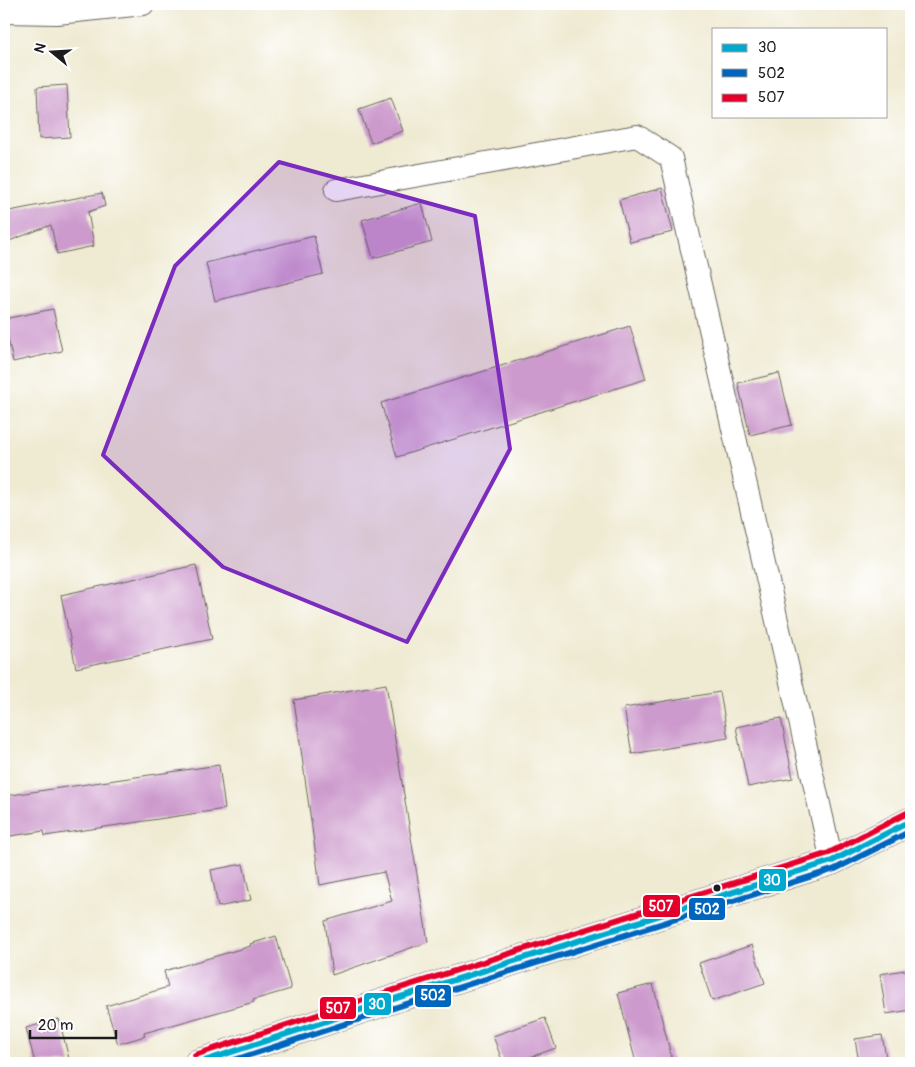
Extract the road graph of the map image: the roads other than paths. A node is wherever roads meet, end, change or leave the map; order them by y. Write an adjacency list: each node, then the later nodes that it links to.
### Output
1 (143, 4): 2 (street)
2 (4, 12)
3 (336, 190): 5 (street)
4 (911, 821): 5 (main road)
5 (832, 862): 6 (main road)
6 (198, 1063)

